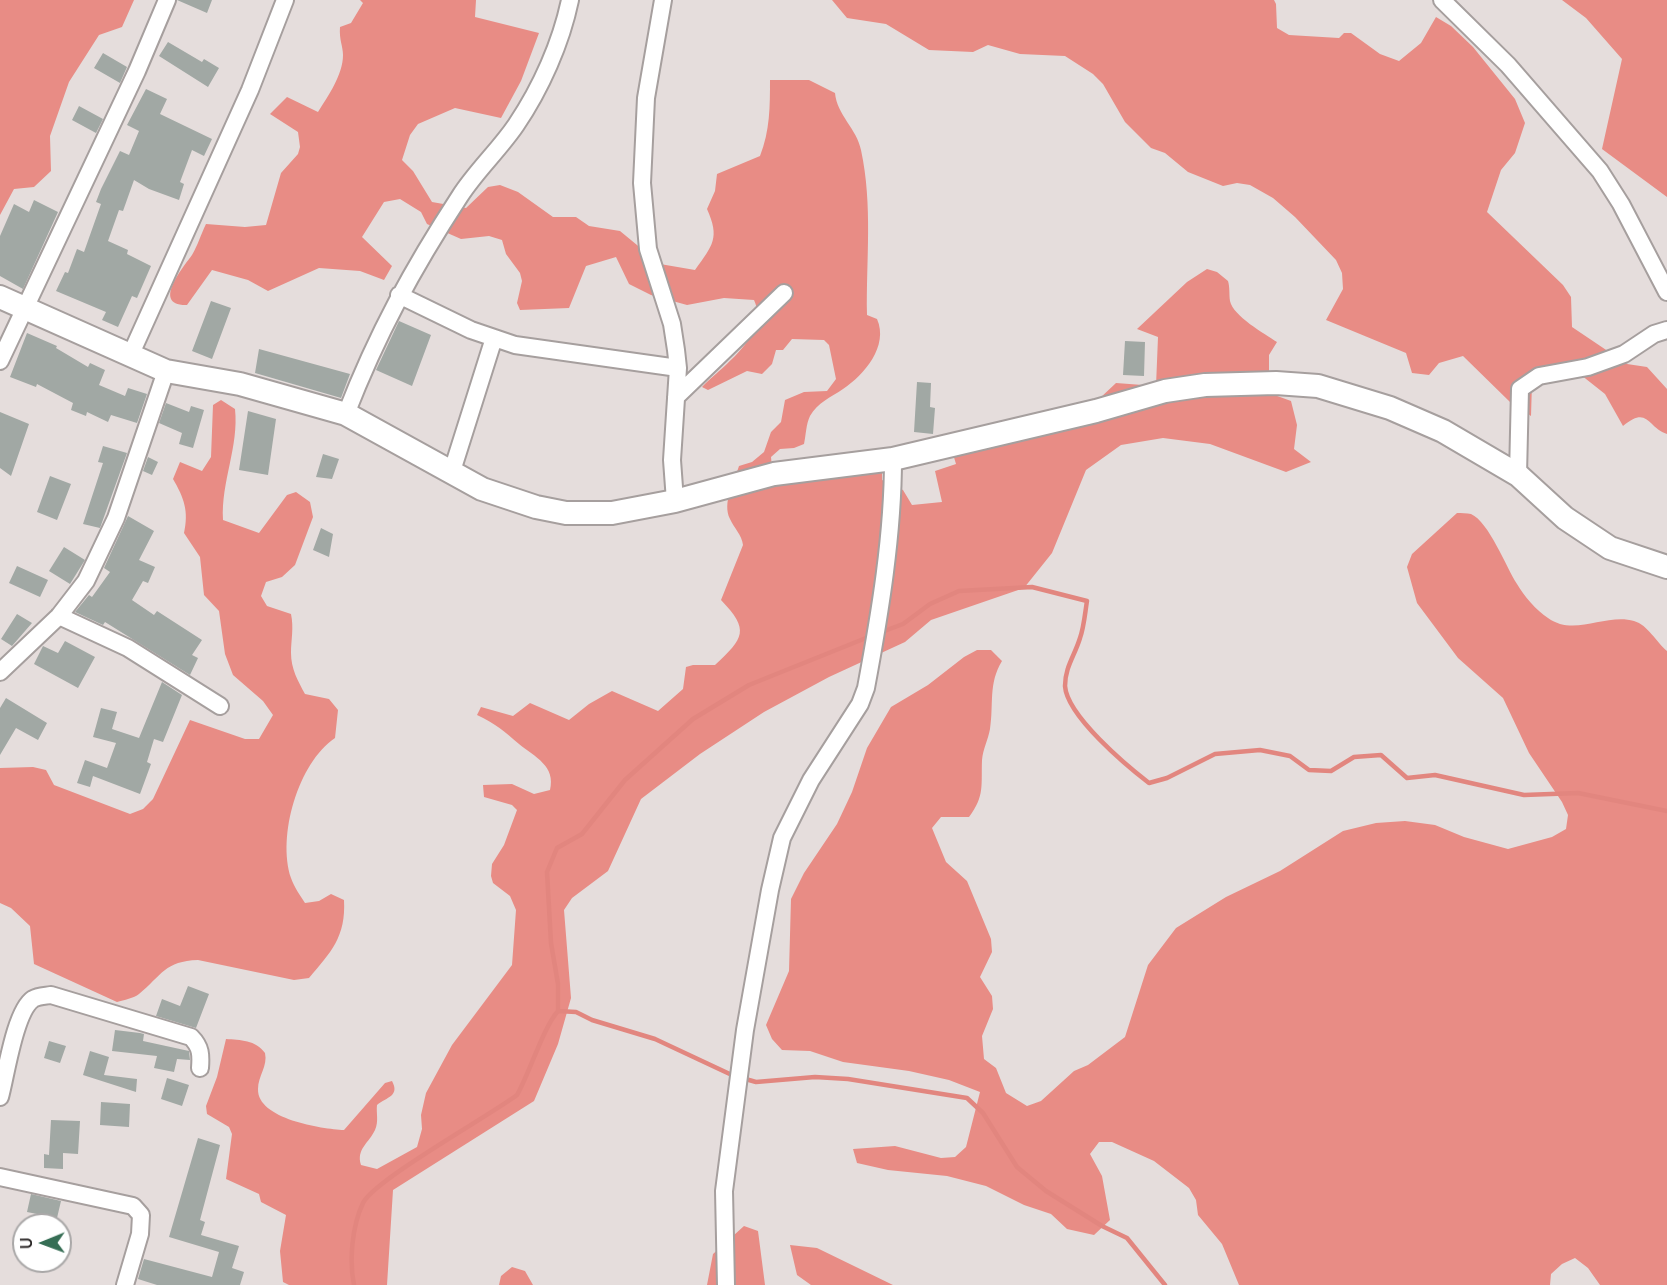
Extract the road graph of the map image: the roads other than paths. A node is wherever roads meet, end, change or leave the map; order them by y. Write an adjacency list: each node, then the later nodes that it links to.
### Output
1 (167, 0): 10 (street)
2 (285, 0): 13 (street)
3 (570, 0): 8 (street)
4 (663, 0): 15 (street)
5 (1442, 0): 6 (street)
6 (1667, 292)
7 (784, 293): 17 (street)
8 (399, 294): 12 (street); 18 (street)
9 (0, 297): 10 (main road)
10 (25, 307): 13 (main road); 14 (street)
11 (1667, 330): 21 (street)
12 (494, 338): 15 (street); 20 (street)
13 (130, 356): 16 (main road)
14 (0, 361)
15 (678, 368): 17 (street)
16 (166, 370): 18 (main road); 24 (street)
17 (676, 397): 22 (street)
18 (346, 414): 20 (main road)
19 (893, 459): 21 (main road); 22 (main road); 33 (street)
20 (452, 471): 22 (main road)
21 (1518, 475): 23 (main road)
22 (675, 501)
23 (1667, 567)
24 (59, 616): 25 (street); 27 (street)
25 (7, 653): 26 (street)
26 (0, 672)
27 (220, 706)
28 (5, 1059): 29 (street); 30 (street)
29 (200, 1068)
30 (0, 1096)
31 (0, 1177): 32 (street)
32 (125, 1285)
33 (726, 1285)

